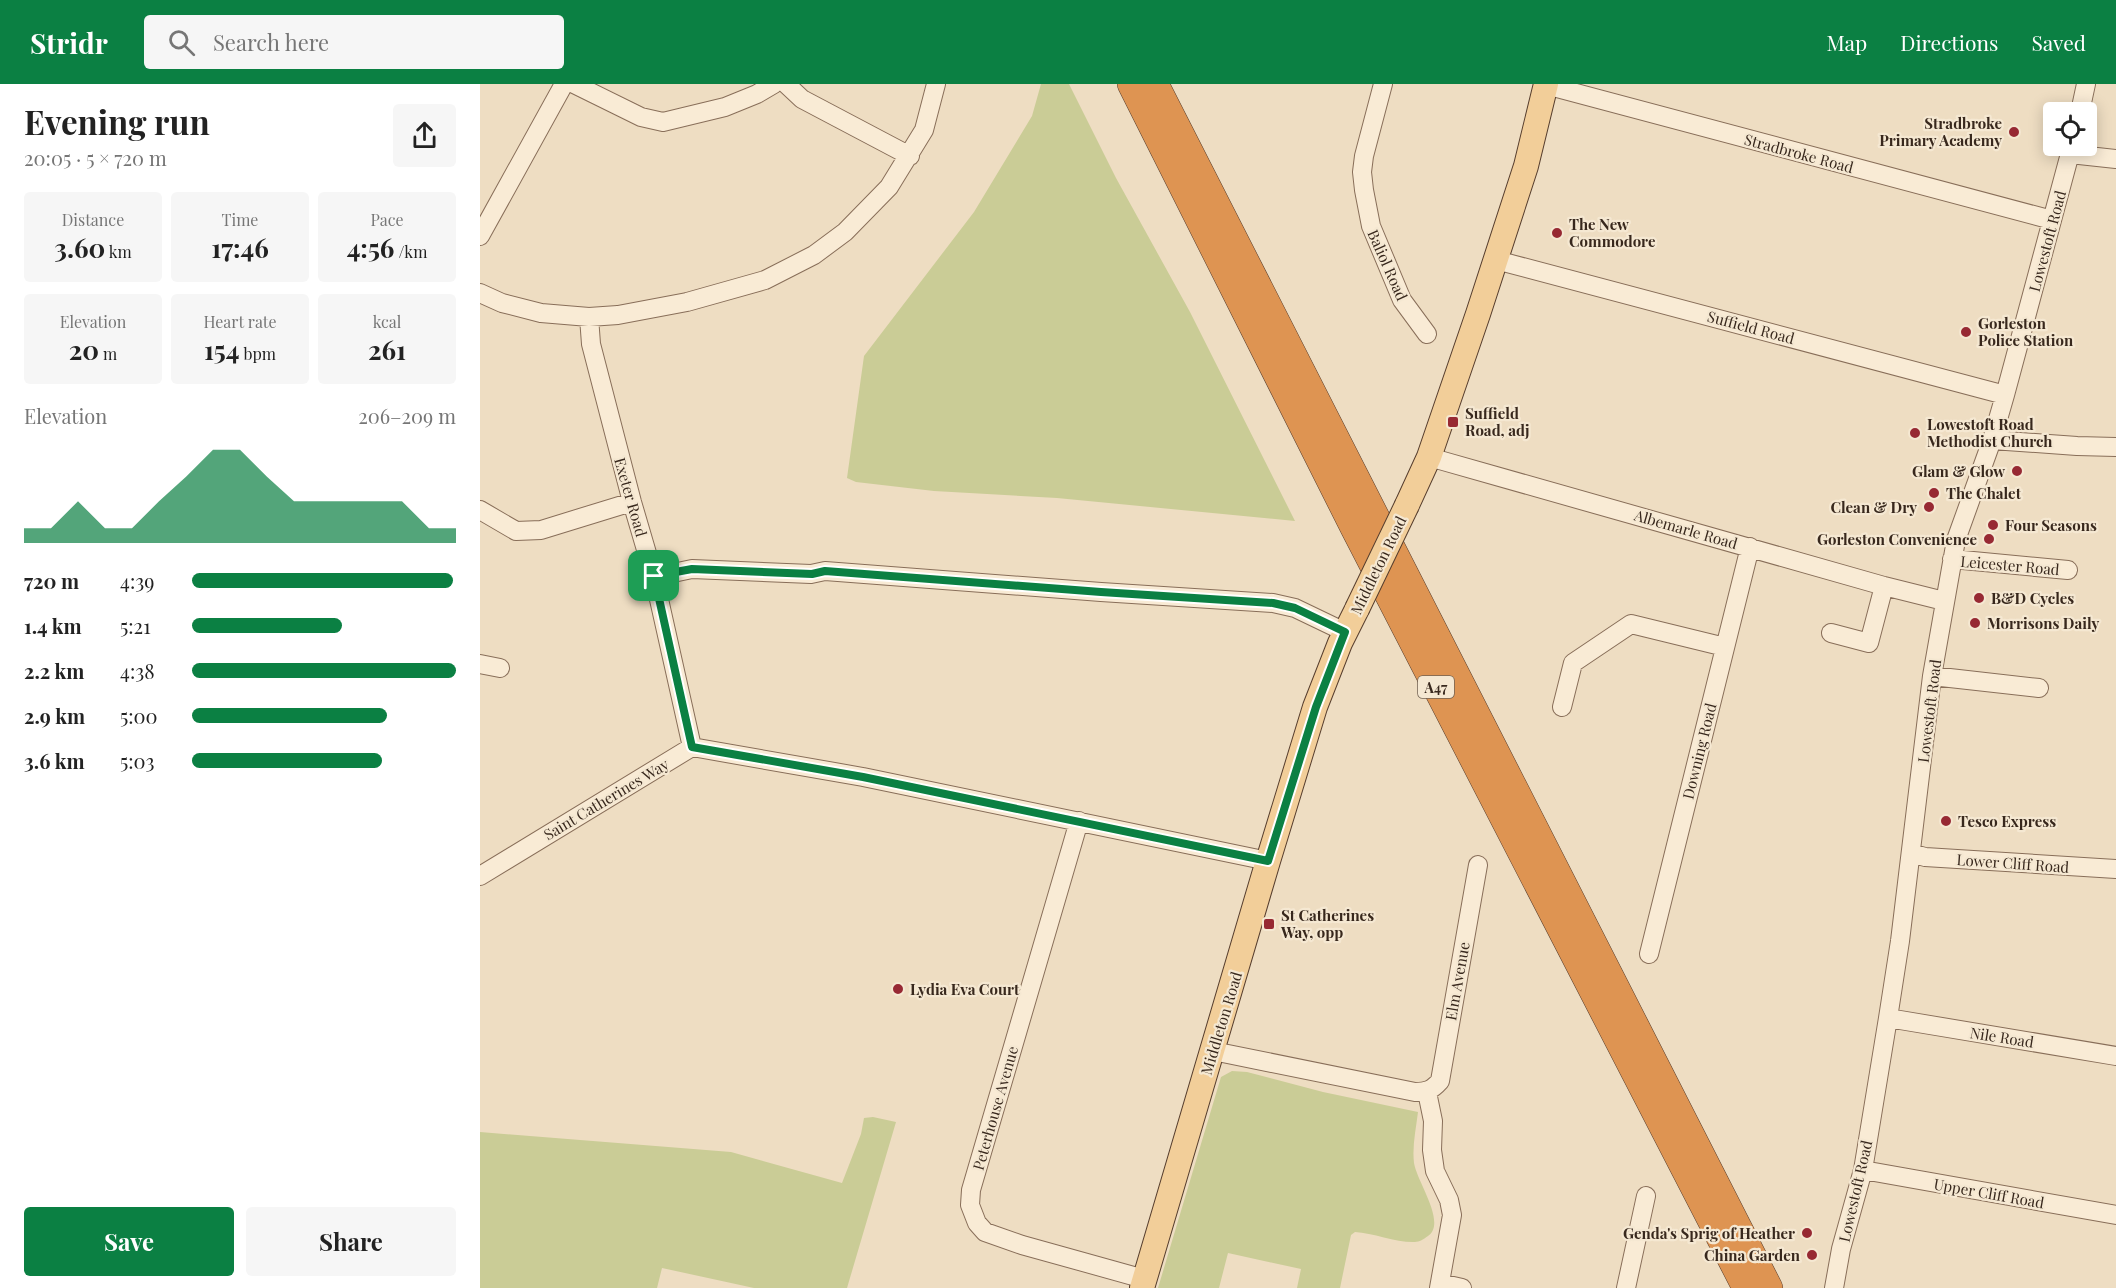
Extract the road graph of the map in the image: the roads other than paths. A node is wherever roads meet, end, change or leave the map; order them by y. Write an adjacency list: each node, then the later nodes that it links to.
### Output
1 (564, 84): 17 (street)
2 (574, 84): 3 (street)
3 (774, 84)
4 (786, 84): 13 (street)
5 (936, 84): 13 (street)
6 (1131, 84): 61 (highway, A47)
7 (1155, 84): 62 (highway, A47)
8 (1383, 84): 21 (street, Baliol Road)
9 (2086, 84): 11 (street)
10 (1546, 85): 16 (street, Stradbroke Road); 18 (main road, Middleton Road)
11 (2082, 102)
12 (2097, 155): 15 (street)
13 (910, 156): 20 (street)
14 (2069, 156): 16 (street, Lowestoft Road)
15 (2116, 159)
16 (2052, 220): 22 (street, Lowestoft Road)
17 (480, 236)
18 (1496, 260): 22 (street, Suffield Road); 25 (main road, Middleton Road)
19 (480, 293): 20 (street)
20 (589, 317): 26 (street, Exeter Road)
21 (1427, 334)
22 (2006, 395): 23 (street, Lowestoft Road)
23 (1992, 440): 24 (street); 29 (street, Lowestoft Road)
24 (2116, 447)
25 (1429, 457): 28 (street, Albemarle Road); 34 (main road, Middleton Road, bridge)
26 (632, 502): 27 (street); 31 (street, Exeter Road)
27 (480, 510)
28 (1750, 547): 32 (street, Albemarle Road); 36 (street, Downing Road)
29 (1952, 559): 30 (street, Leicester Road); 33 (street, Lowestoft Road)
30 (2068, 570)
31 (654, 576): 34 (street); 42 (street, Exeter Road)
32 (1884, 586): 33 (street, Albemarle Road); 35 (street)
33 (1944, 601): 39 (street, Lowestoft Road)
34 (1345, 632): 45 (main road, Middleton Road)
35 (1831, 633)
36 (1725, 647): 41 (street); 49 (street, Downing Road)
37 (480, 664): 38 (street)
38 (500, 668)
39 (1932, 676): 40 (street); 44 (street, Lowestoft Road)
40 (2039, 688)
41 (1562, 707)
42 (692, 747): 43 (street); 48 (street, Saint Catherines Way)
43 (1079, 821): 45 (street); 57 (street, Peterhouse Avenue)
44 (1911, 853): 47 (street, Lower Cliff Road); 50 (street, Lowestoft Road)
45 (1268, 861): 51 (main road, Middleton Road)
46 (1478, 865): 53 (street, Elm Avenue)
47 (2116, 869)
48 (480, 876)
49 (1649, 954)
50 (1888, 1017): 52 (street, Nile Road); 54 (street, Lowestoft Road)
51 (1212, 1051): 53 (street); 57 (main road, Middleton Road)
52 (2116, 1056)
53 (1427, 1092): 58 (street)
54 (1863, 1170): 56 (street, Upper Cliff Road); 63 (street, Lowestoft Road)
55 (1646, 1196): 60 (street)
56 (2116, 1215)
57 (1143, 1283)
58 (1440, 1285): 59 (street)
59 (1462, 1288)
60 (1626, 1288)
61 (1746, 1288)
62 (1769, 1288)
63 (1834, 1288)

